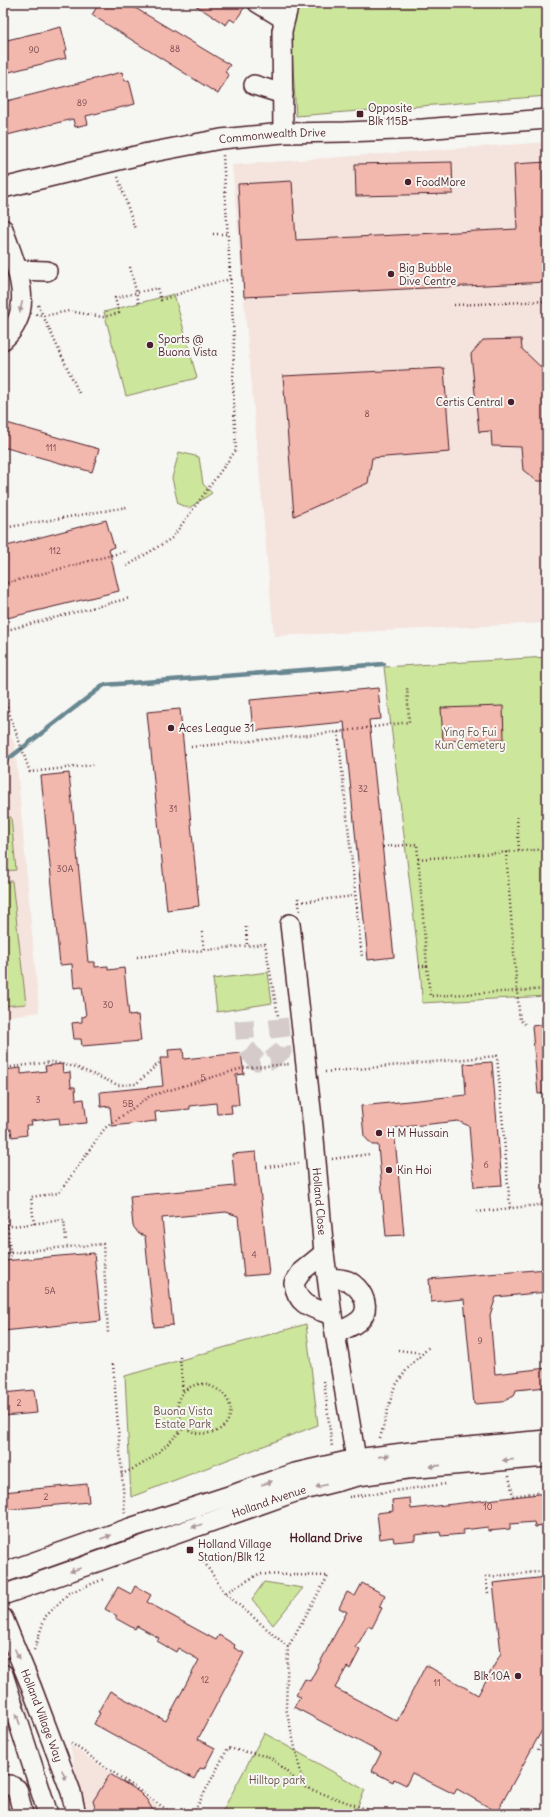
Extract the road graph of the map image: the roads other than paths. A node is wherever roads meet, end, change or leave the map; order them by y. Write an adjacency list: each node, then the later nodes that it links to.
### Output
1 (258, 3): 2 (street)
2 (286, 11): 4 (street)
3 (254, 85): 4 (street)
4 (283, 94): 6 (street)
5 (547, 119): 6 (street, Commonwealth Drive)
6 (283, 132): 7 (street, Commonwealth Drive)
7 (11, 186): 8 (street)
8 (3, 202)
9 (3, 229): 10 (street)
10 (17, 270): 11 (street); 12 (street, one-way to 12)
11 (47, 271)
12 (3, 340)
13 (290, 924): 14 (street, Holland Close)
14 (324, 1253): 15 (street, Holland Close); 16 (street)
15 (328, 1278): 16 (street, Holland Close); 16 (street)
16 (334, 1324): 20 (street, Holland Close)
17 (547, 1440): 18 (street, Holland Avenue)
18 (462, 1456): 19 (street, Holland Avenue, one-way to 18); 20 (street, Holland Avenue)
19 (547, 1457)
20 (357, 1468): 21 (street, Holland Avenue, one-way to 20); 22 (street, Holland Avenue, one-way to 22)
21 (3, 1573)
22 (4, 1597)
23 (3, 1618): 28 (street, Holland Village Way, one-way to 28)
24 (3, 1674): 27 (street, Holland Village Way, one-way to 24)
25 (3, 1785): 26 (street)
26 (23, 1814)
27 (48, 1814)
28 (76, 1814)

